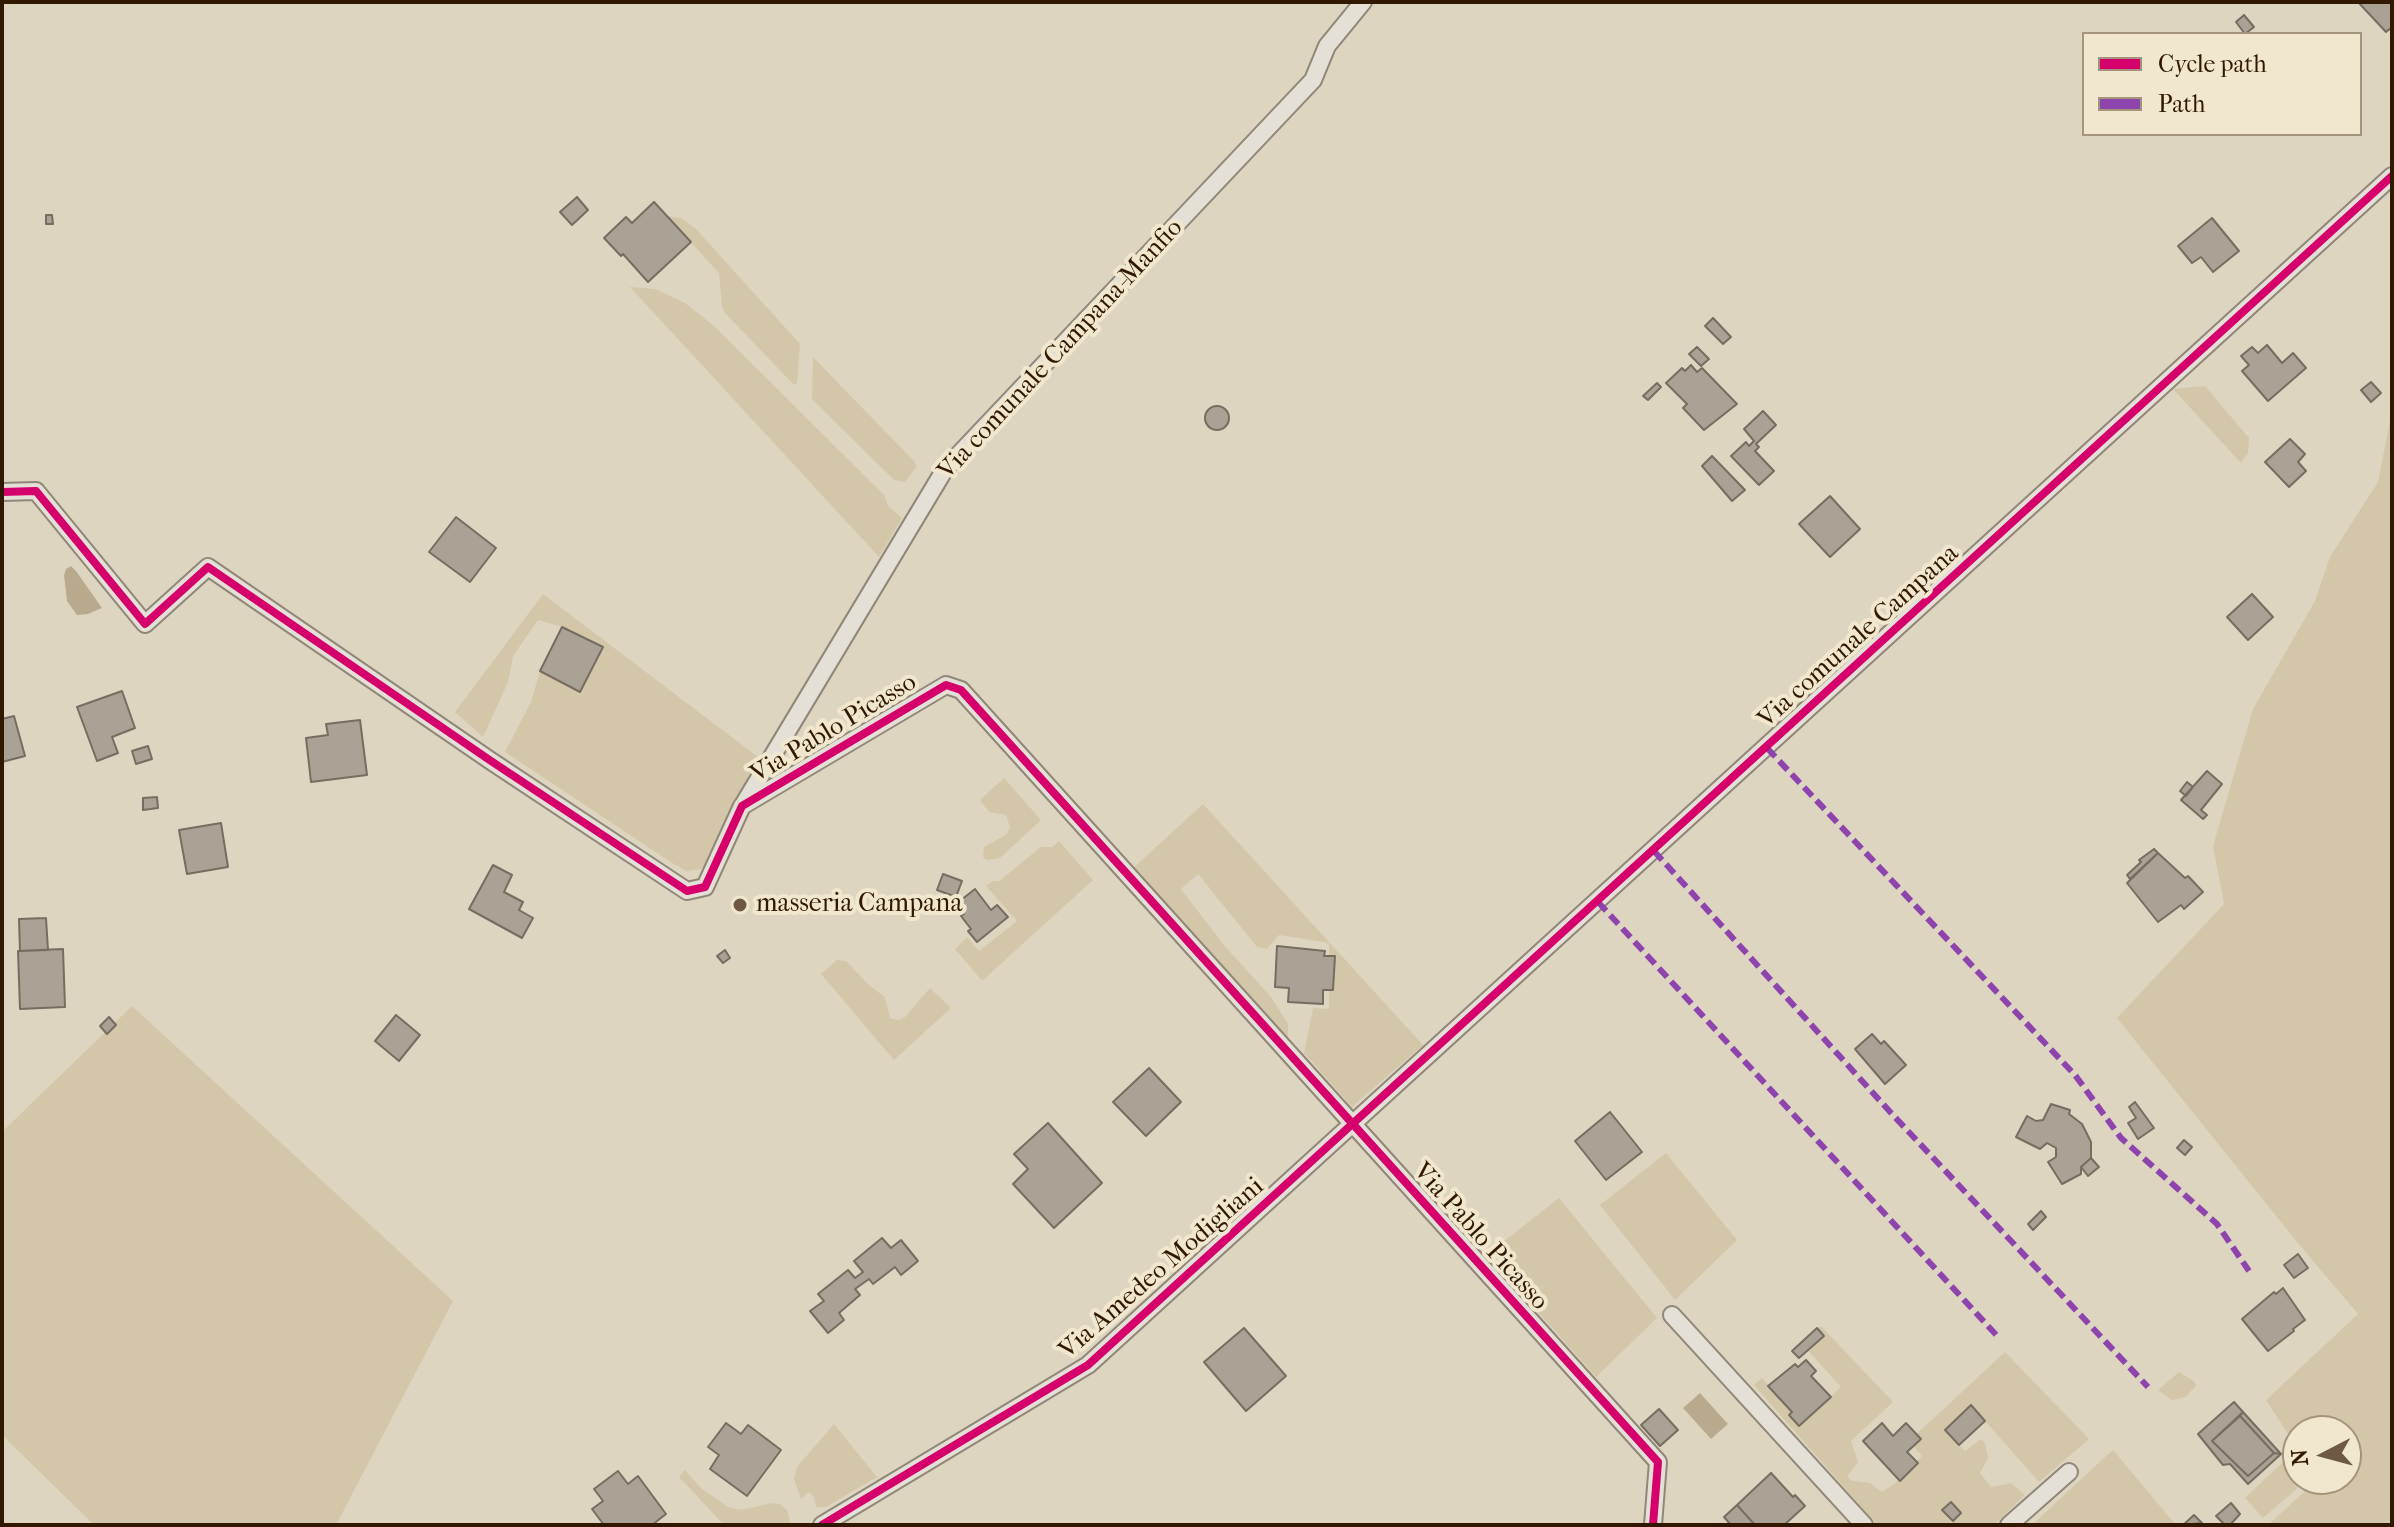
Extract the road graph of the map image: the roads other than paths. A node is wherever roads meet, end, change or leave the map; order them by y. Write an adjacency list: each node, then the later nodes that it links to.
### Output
1 (1363, 2): 4 (street, Via comunale Campana-Manfio)
2 (2392, 176): 5 (street, Via comunale Campana)
3 (2, 492): 4 (street, Via Pablo Picasso)
4 (742, 806): 5 (street, Via Pablo Picasso)
5 (1352, 1127): 8 (street, Via Amedeo Modigliani); 9 (street, Via Pablo Picasso)
6 (1672, 1315): 10 (street)
7 (2069, 1472): 11 (street)
8 (822, 1525)
9 (1653, 1525)
10 (1864, 1525)
11 (2009, 1525)

